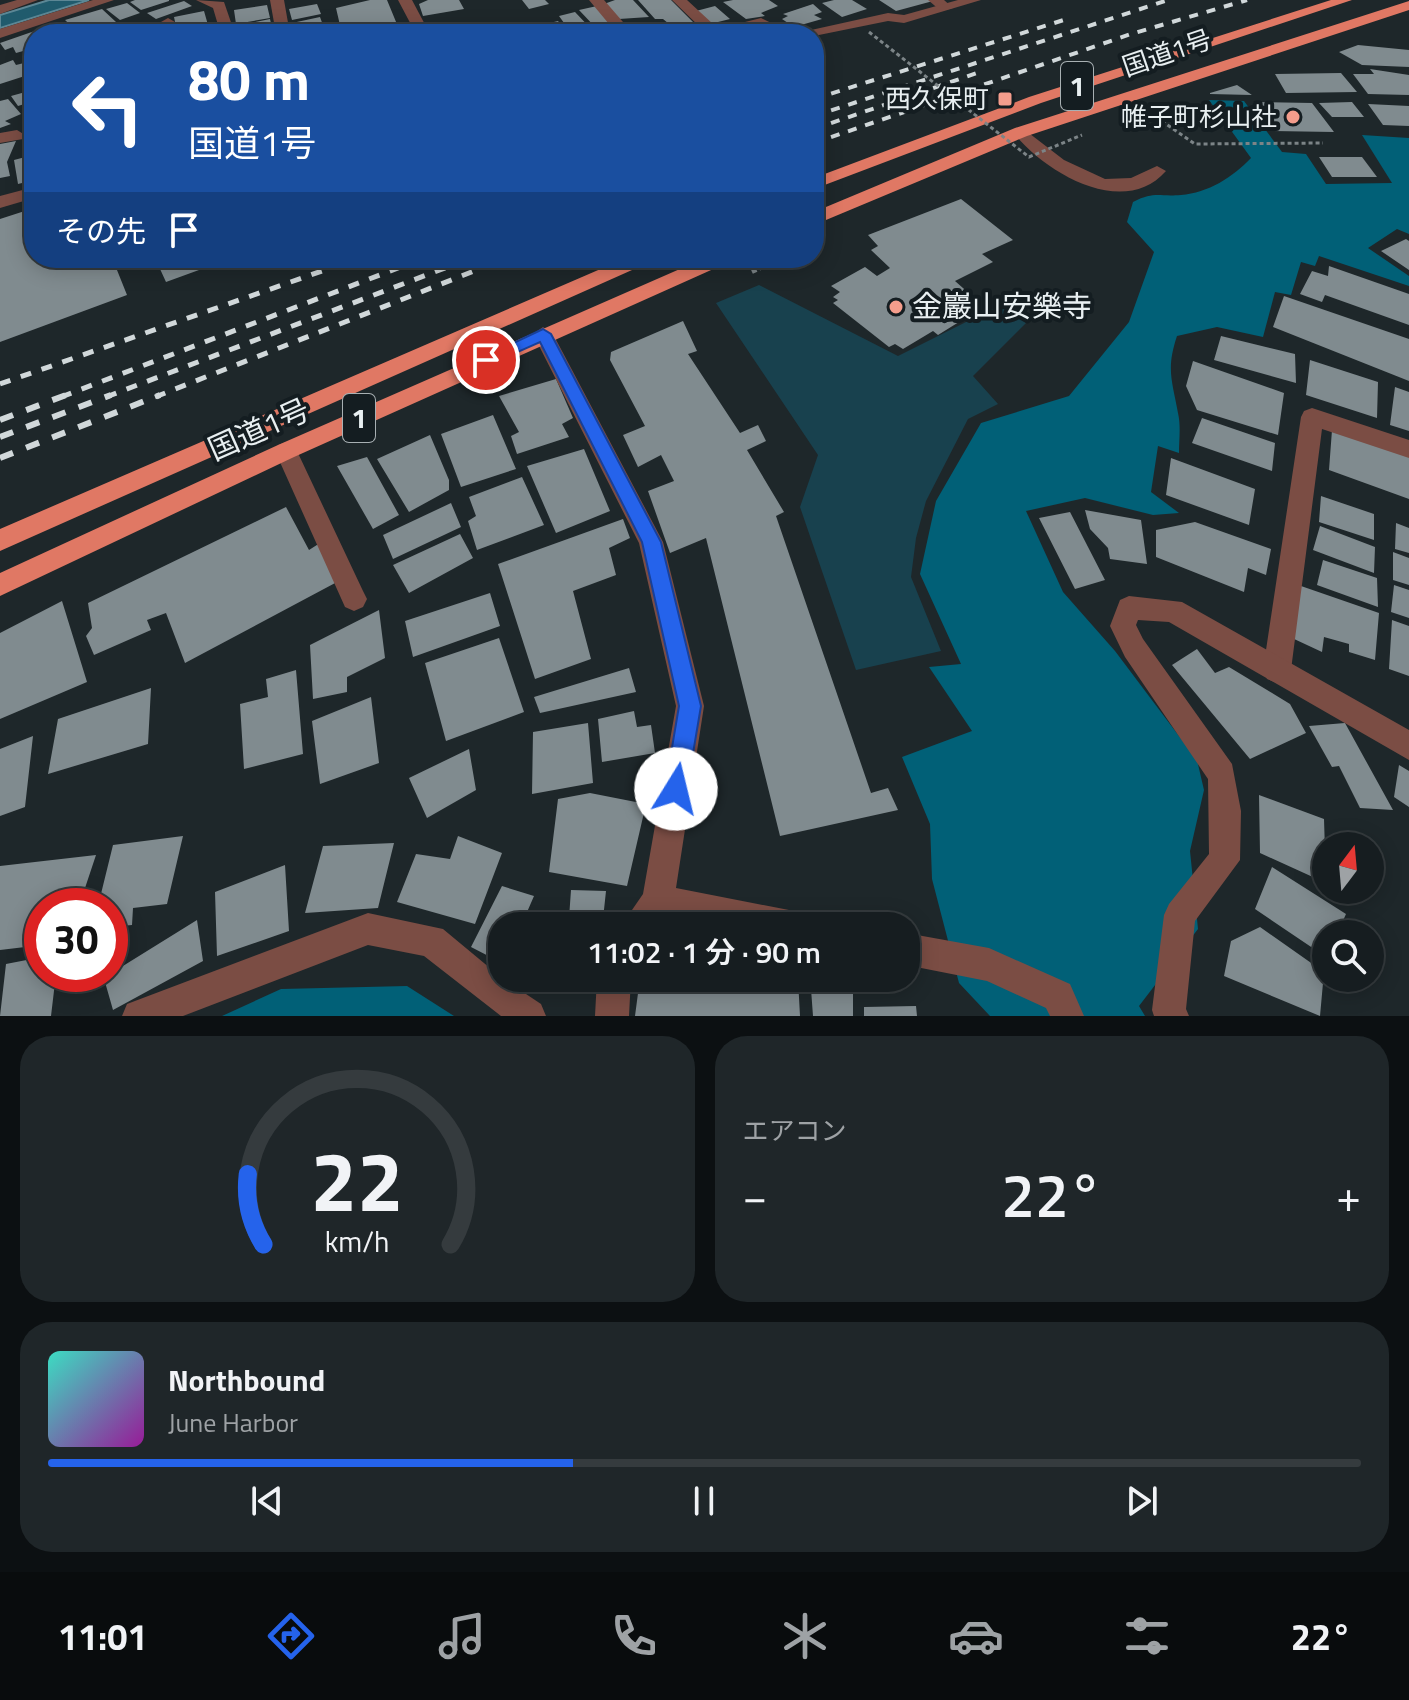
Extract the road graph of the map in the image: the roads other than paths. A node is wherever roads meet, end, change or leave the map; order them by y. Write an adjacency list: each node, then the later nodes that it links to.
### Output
1 (31, 0): 13 (street)
2 (107, 0): 15 (street)
3 (203, 0): 16 (street)
4 (277, 0): 17 (street)
5 (405, 0): 18 (street)
6 (596, 0): 19 (street)
7 (679, 0): 20 (street)
8 (863, 0): 14 (street)
9 (974, 0): 11 (street)
10 (1345, 0): 26 (highway, 国道1号 / 1)
11 (940, 4): 14 (street)
12 (1409, 5): 24 (highway, 国道1号 / 1)
13 (0, 10)
14 (888, 17): 22 (street)
15 (31, 24)
16 (225, 24)
17 (281, 24)
18 (418, 24)
19 (617, 24)
20 (696, 24)
21 (24, 26): 23 (street)
22 (824, 29)
23 (0, 34)
24 (1021, 132): 25 (street); 29 (highway, 国道1号 / 1)
25 (1157, 171)
26 (824, 180)
27 (24, 195): 28 (street)
28 (0, 202)
29 (824, 215)
30 (620, 268): 35 (highway, 国道1号 / 1)
31 (698, 268): 32 (highway, 国道1号 / 1)
32 (543, 334): 34 (highway, 国道1号 / 1); 40 (street)
33 (1409, 449): 38 (street)
34 (286, 451): 36 (highway, 国道1号 / 1); 37 (street)
35 (0, 540)
36 (0, 585)
37 (354, 599)
38 (1277, 670): 39 (street); 49 (street)
39 (1409, 746)
40 (658, 901): 41 (street); 42 (street)
41 (649, 912)
42 (716, 912)
43 (920, 952): 48 (street)
44 (613, 992): 47 (street)
45 (139, 1016): 46 (street)
46 (529, 1016)
47 (612, 1016)
48 (1067, 1016)
49 (1172, 1016)

